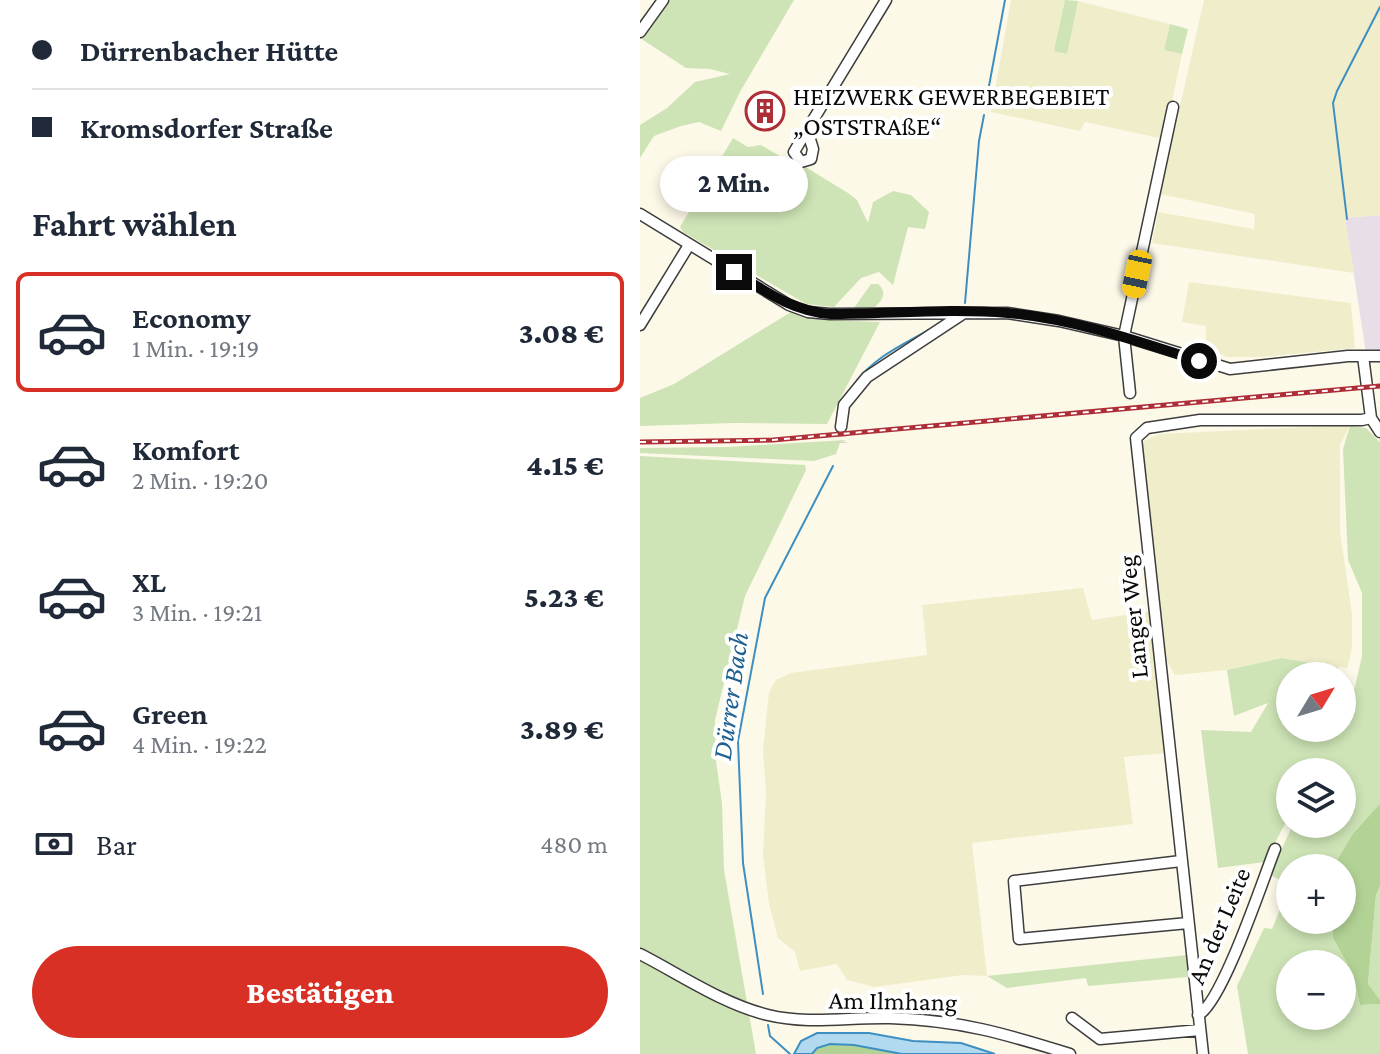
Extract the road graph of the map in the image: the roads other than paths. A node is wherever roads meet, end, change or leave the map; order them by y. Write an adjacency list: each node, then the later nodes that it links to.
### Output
1 (663, 0): 3 (street)
2 (886, 0): 5 (street)
3 (640, 32)
4 (1173, 107): 10 (street)
5 (807, 130)
6 (640, 214): 7 (street)
7 (689, 245): 8 (street); 9 (street)
8 (964, 313): 10 (street); 15 (street)
9 (640, 325)
10 (1124, 336): 11 (street); 13 (street)
11 (1363, 356): 12 (street); 14 (street)
12 (1380, 356)
13 (1130, 393)
14 (1371, 418): 16 (street); 18 (street, Langer Weg)
15 (841, 427)
16 (1380, 432)
17 (1275, 849): 21 (street, An der Leite)
18 (1181, 861): 19 (street, Langer Weg); 19 (street)
19 (1188, 923): 21 (street, Langer Weg)
20 (640, 954): 24 (street, Am Ilmhang)
21 (1198, 1015): 23 (street, Langer Weg)
22 (1072, 1018): 23 (street)
23 (1200, 1030): 25 (street, Langer Weg)
24 (1070, 1054)
25 (1203, 1054)

